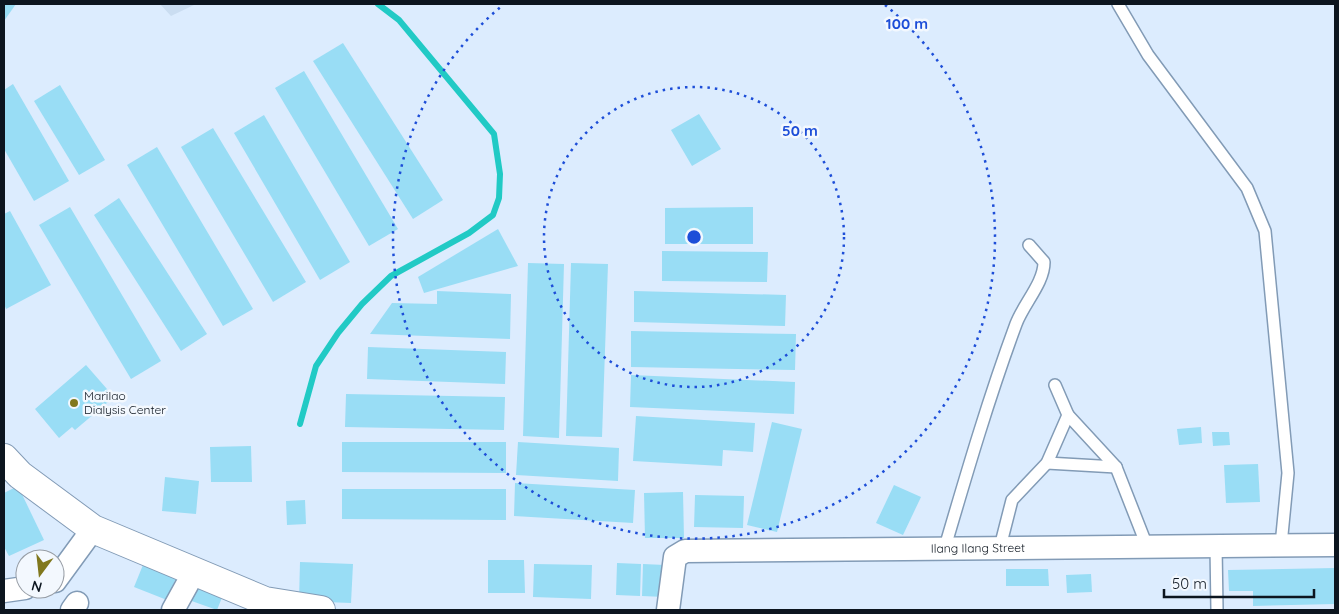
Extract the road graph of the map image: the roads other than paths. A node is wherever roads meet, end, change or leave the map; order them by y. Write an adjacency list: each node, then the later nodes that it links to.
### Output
1 (1118, 4): 9 (lane)
2 (1028, 245): 13 (lane)
3 (1055, 385): 4 (lane)
4 (1068, 414): 6 (lane); 7 (lane)
5 (4, 458): 8 (street)
6 (1047, 464): 7 (lane); 14 (lane)
7 (1116, 467): 11 (lane)
8 (93, 529): 15 (street); 16 (street)
9 (1281, 545): 10 (street, Ilang Ilang Street); 12 (street, Ilang Ilang Street)
10 (1335, 545)
11 (1147, 546): 12 (street, Ilang Ilang Street); 14 (street, Ilang Ilang Street)
12 (1216, 546): 21 (lane)
13 (945, 547): 14 (street, Ilang Ilang Street); 20 (street, Ilang Ilang Street)
14 (1000, 547)
15 (65, 567)
16 (194, 572): 17 (street); 18 (street)
17 (264, 606): 19 (street)
18 (173, 610)
19 (321, 610)
20 (668, 610)
21 (1217, 610)

